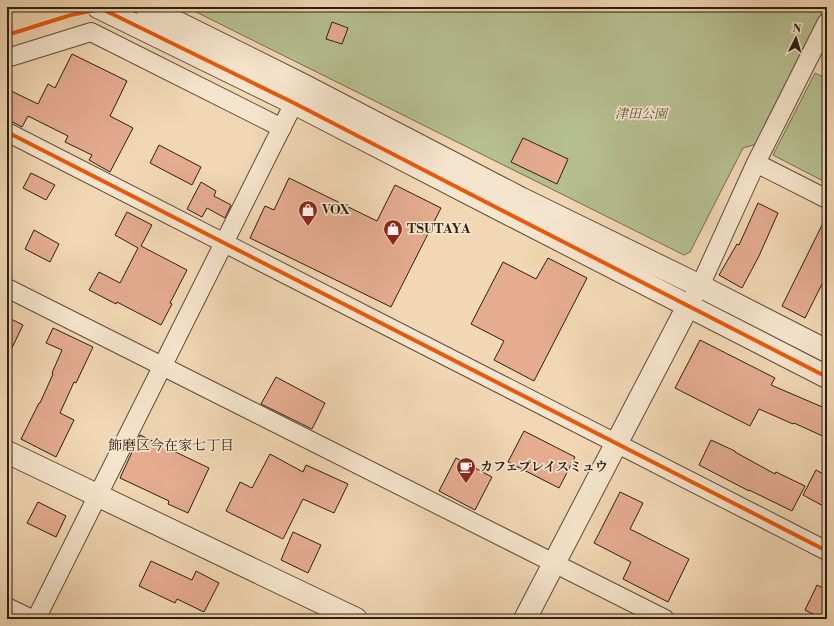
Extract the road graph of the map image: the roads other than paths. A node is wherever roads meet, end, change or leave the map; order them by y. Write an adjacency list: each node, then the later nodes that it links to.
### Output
1 (98, 7): 5 (street)
2 (146, 7): 5 (street)
3 (827, 22): 8 (street)
4 (7, 58): 6 (street)
5 (299, 94): 6 (street); 11 (street); 13 (street)
6 (282, 128): 10 (street)
7 (7, 132): 10 (street)
8 (756, 163): 9 (street); 11 (street)
9 (827, 199)
10 (224, 244): 15 (street); 17 (street)
11 (700, 286): 13 (street); 14 (street)
12 (7, 288): 15 (street)
13 (688, 306): 16 (street); 17 (street)
14 (827, 351)
15 (162, 366): 19 (street); 21 (street)
16 (827, 377)
17 (618, 443): 20 (street); 21 (street)
18 (7, 452): 19 (street)
19 (97, 496): 24 (street); 25 (street)
20 (827, 550)
21 (554, 564): 26 (street); 27 (street)
22 (7, 607): 23 (street)
23 (32, 619)
24 (36, 619)
25 (356, 619)
26 (526, 619)
27 (665, 619)

